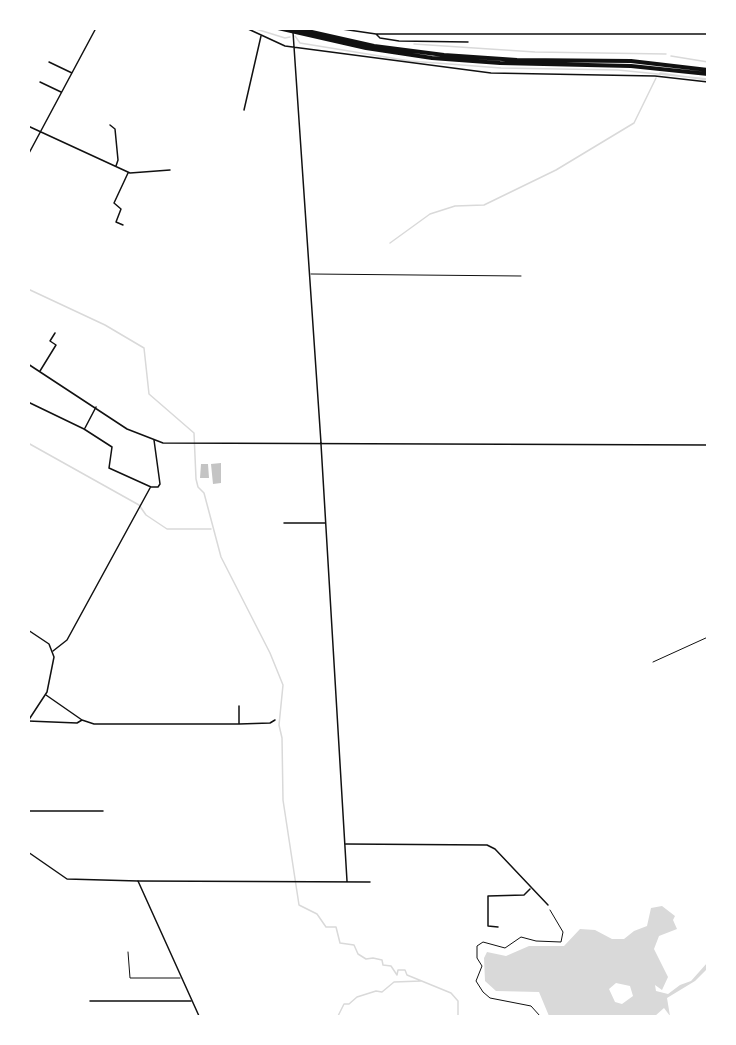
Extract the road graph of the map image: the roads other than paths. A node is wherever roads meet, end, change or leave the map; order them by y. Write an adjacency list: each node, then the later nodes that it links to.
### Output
1 (96, 28): 16 (street)
2 (246, 28): 11 (street)
3 (278, 28): 7 (highway)
4 (293, 28): 7 (highway); 13 (street)
5 (335, 28): 8 (street)
6 (362, 28): 8 (street)
7 (302, 33): 15 (highway)
8 (360, 33): 9 (street)
9 (376, 33): 10 (street); 12 (street)
10 (708, 34)
11 (261, 36): 13 (street); 20 (street)
12 (468, 42)
13 (294, 46): 18 (street); 29 (street)
14 (49, 62): 16 (street)
15 (708, 72)
16 (72, 73): 19 (street)
17 (40, 82): 19 (street)
18 (708, 82)
19 (62, 92): 23 (street)
20 (244, 110)
21 (110, 125): 25 (street)
22 (28, 126): 23 (street)
23 (41, 132): 24 (street); 25 (street)
24 (28, 155)
25 (116, 167): 27 (street)
26 (170, 170): 27 (street)
27 (129, 173): 28 (street)
28 (123, 225)
29 (309, 274): 30 (street); 38 (street)
30 (521, 276)
31 (55, 333): 33 (street)
32 (28, 364): 33 (street)
33 (40, 371): 35 (street)
34 (28, 402): 36 (street)
35 (96, 407): 36 (street); 37 (street)
36 (84, 429): 40 (street)
37 (154, 440): 38 (street); 40 (street)
38 (321, 443): 39 (street); 42 (street)
39 (708, 445)
40 (151, 487): 45 (street)
41 (284, 523): 42 (street)
42 (326, 523): 55 (street)
43 (28, 630): 45 (street)
44 (708, 637): 46 (street)
45 (53, 651): 47 (street)
46 (653, 662)
47 (46, 695): 49 (street); 51 (street)
48 (239, 706): 52 (street)
49 (82, 720): 51 (street); 52 (street)
50 (275, 720): 52 (street)
51 (28, 721)
52 (239, 724)
53 (28, 811): 54 (street)
54 (103, 812)
55 (346, 844): 58 (street); 60 (street)
56 (28, 852): 57 (street)
57 (138, 881): 58 (street); 64 (street)
58 (347, 881): 59 (street)
59 (370, 882)
60 (530, 888): 61 (street); 62 (street)
61 (548, 905)
62 (498, 927)
63 (128, 952): 64 (street)
64 (182, 978): 66 (street)
65 (90, 1001): 66 (street)
66 (192, 1001): 67 (street)
67 (199, 1017)

